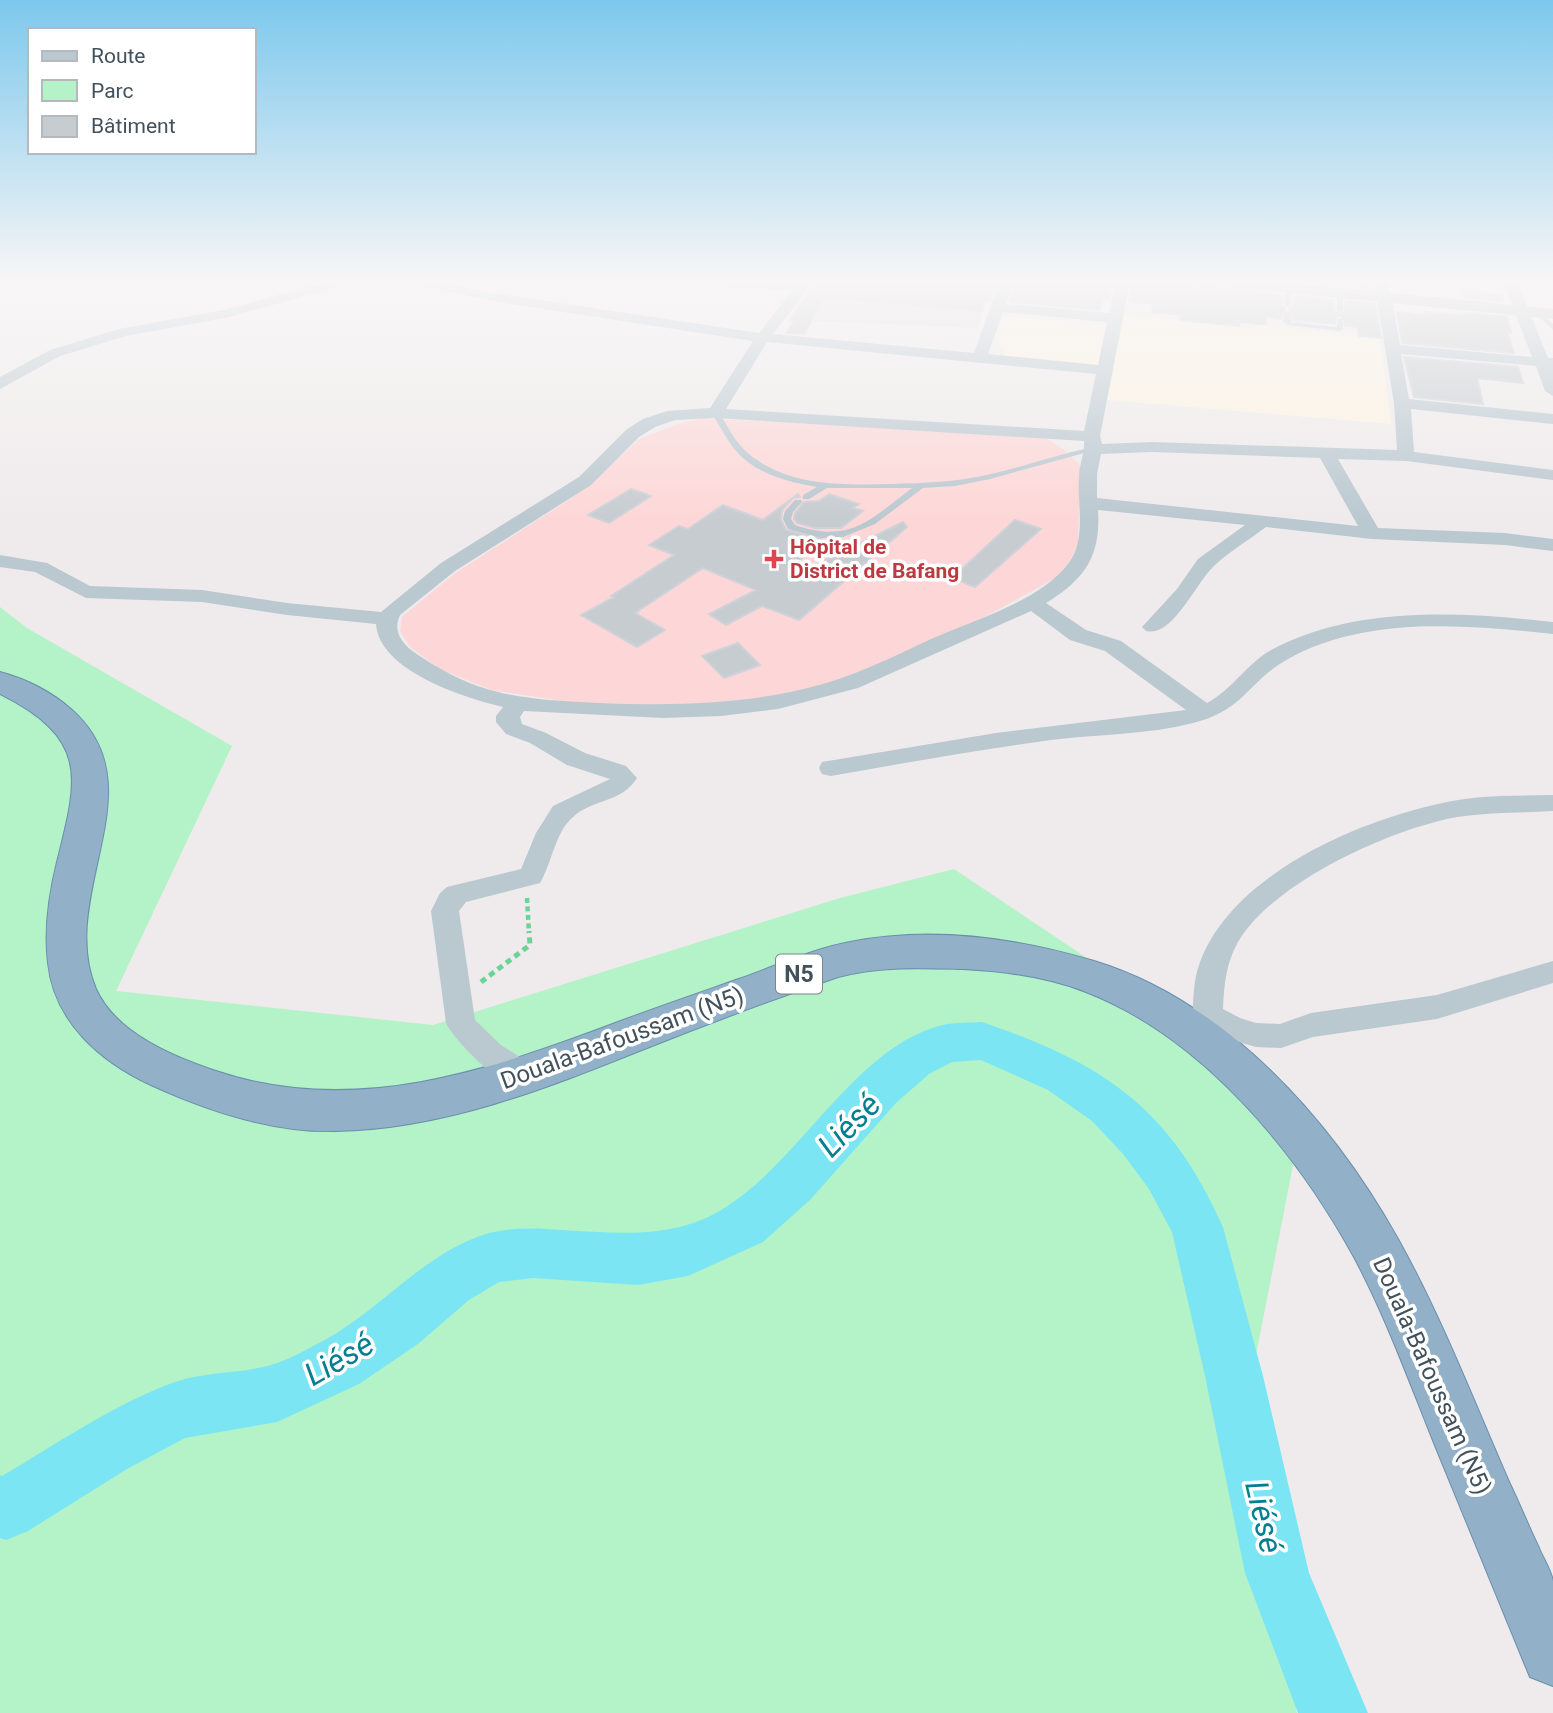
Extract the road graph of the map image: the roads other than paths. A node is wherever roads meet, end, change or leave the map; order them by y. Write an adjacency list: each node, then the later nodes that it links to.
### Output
1 (41, 361): 9 (street)
2 (747, 361): 12 (street)
3 (1001, 361): 8 (street)
4 (1107, 361): 8 (street)
5 (1395, 361): 11 (street)
6 (1522, 361): 7 (street)
7 (1548, 365): 10 (street)
8 (1105, 370): 14 (street)
9 (0, 384)
10 (1553, 391)
11 (1402, 403): 13 (street); 16 (street)
12 (715, 412): 14 (street); 19 (lane); 26 (street)
13 (1553, 419)
14 (1093, 442): 15 (street); 18 (lane); 20 (street)
15 (1326, 453): 16 (street); 22 (street)
16 (1406, 456): 17 (street)
17 (1553, 475)
18 (920, 485): 19 (lane); 19 (lane)
19 (823, 487)
20 (1088, 503): 21 (street); 25 (street)
21 (1260, 523): 22 (street); 27 (street)
22 (1372, 533): 23 (street)
23 (1553, 545)
24 (0, 561): 26 (street)
25 (1030, 601): 30 (street); 31 (street)
26 (386, 619): 30 (street)
27 (1153, 627)
28 (1553, 628): 31 (street)
29 (0, 682): 36 (highway, Douala-Bafoussam (N5) / N5)
30 (518, 704): 36 (street)
31 (1204, 712): 32 (street)
32 (831, 768)
33 (1553, 803): 35 (street)
34 (1553, 972): 35 (street)
35 (1208, 1027): 36 (highway, Douala-Bafoussam (N5) / N5); 37 (highway, Douala-Bafoussam (N5) / N5)
36 (526, 1077)
37 (1553, 1654)

